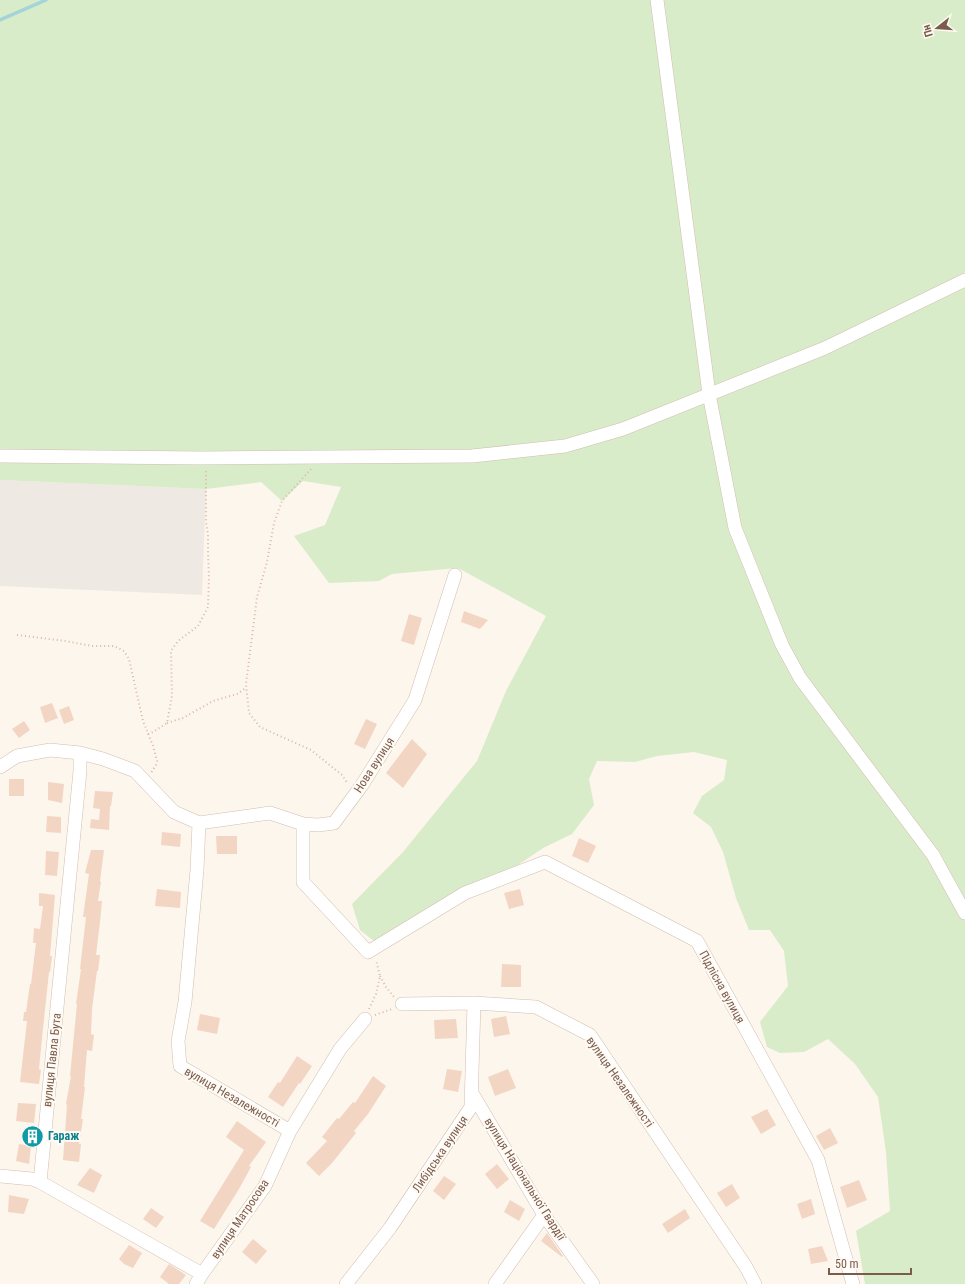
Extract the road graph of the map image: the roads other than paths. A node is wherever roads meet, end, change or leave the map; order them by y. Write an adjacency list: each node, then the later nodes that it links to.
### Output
1 (657, 0): 3 (street)
2 (965, 280): 3 (street)
3 (710, 394): 4 (street); 10 (street)
4 (0, 456)
5 (455, 576): 9 (street, Нова вулиця)
6 (80, 753): 7 (street); 8 (street); 17 (street, вулиця Павла Бута)
7 (0, 767)
8 (199, 823): 9 (street, Нова вулиця); 15 (street, вулиця Незалежності)
9 (303, 824): 24 (street, Підлісна вулиця)
10 (965, 913)
11 (474, 1003): 12 (street, вулиця Незалежності); 14 (street, Либідська вулиця); 23 (street, вулиця Незалежності)
12 (402, 1004)
13 (365, 1020): 15 (street, вулиця Незалежності)
14 (472, 1093): 18 (street, вулиця Національної Гвардії); 20 (street, Либідська вулиця)
15 (290, 1131): 19 (street, вулиця Матросова)
16 (0, 1176): 17 (street)
17 (40, 1182): 19 (street)
18 (544, 1215): 21 (street); 22 (street, вулиця Національної Гвардії)
19 (199, 1279)
20 (346, 1284)
21 (495, 1284)
22 (593, 1284)
23 (755, 1284)
24 (853, 1284)

